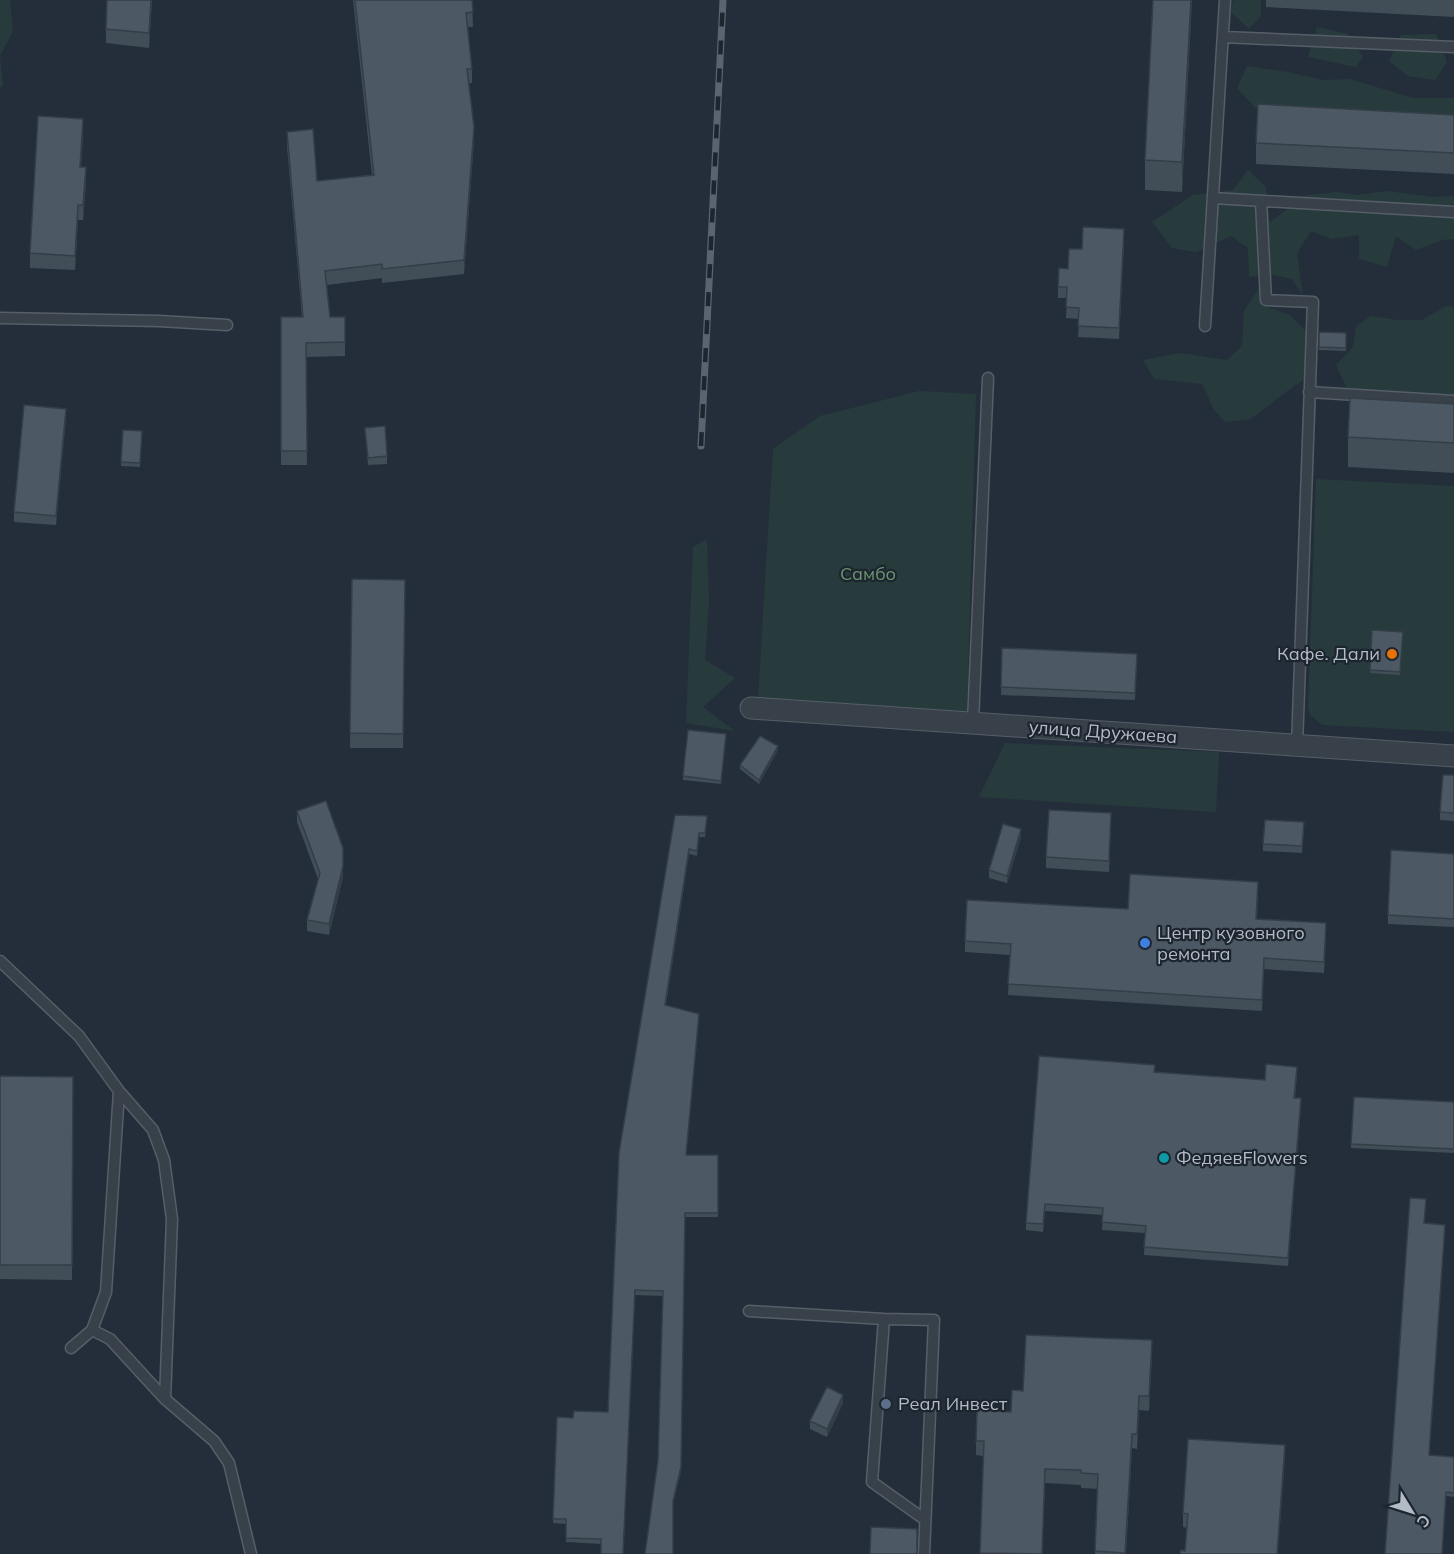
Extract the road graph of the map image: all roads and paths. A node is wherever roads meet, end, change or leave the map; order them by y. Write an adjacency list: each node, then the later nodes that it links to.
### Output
1 (1225, 0): 2 (lane)
2 (1223, 37): 3 (lane); 4 (lane)
3 (1454, 47)
4 (1213, 198): 5 (lane); 9 (lane)
5 (1261, 202): 6 (lane); 11 (lane)
6 (1454, 212)
7 (0, 318): 8 (lane)
8 (227, 325)
9 (1205, 326)
10 (988, 378): 14 (lane)
11 (1309, 392): 12 (lane); 15 (lane)
12 (1454, 401)
13 (751, 708): 14 (street, улица Дружаева)
14 (973, 722): 15 (street, улица Дружаева)
15 (1297, 746): 16 (street, улица Дружаева)
16 (1454, 756)
17 (0, 961): 18 (lane)
18 (119, 1091): 21 (lane); 23 (lane)
19 (749, 1311): 20 (lane)
20 (884, 1319): 24 (lane); 24 (lane)
21 (92, 1330): 22 (lane); 23 (lane)
22 (71, 1348)
23 (165, 1399): 25 (lane)
24 (924, 1518): 26 (lane)
25 (251, 1554)
26 (924, 1554)

